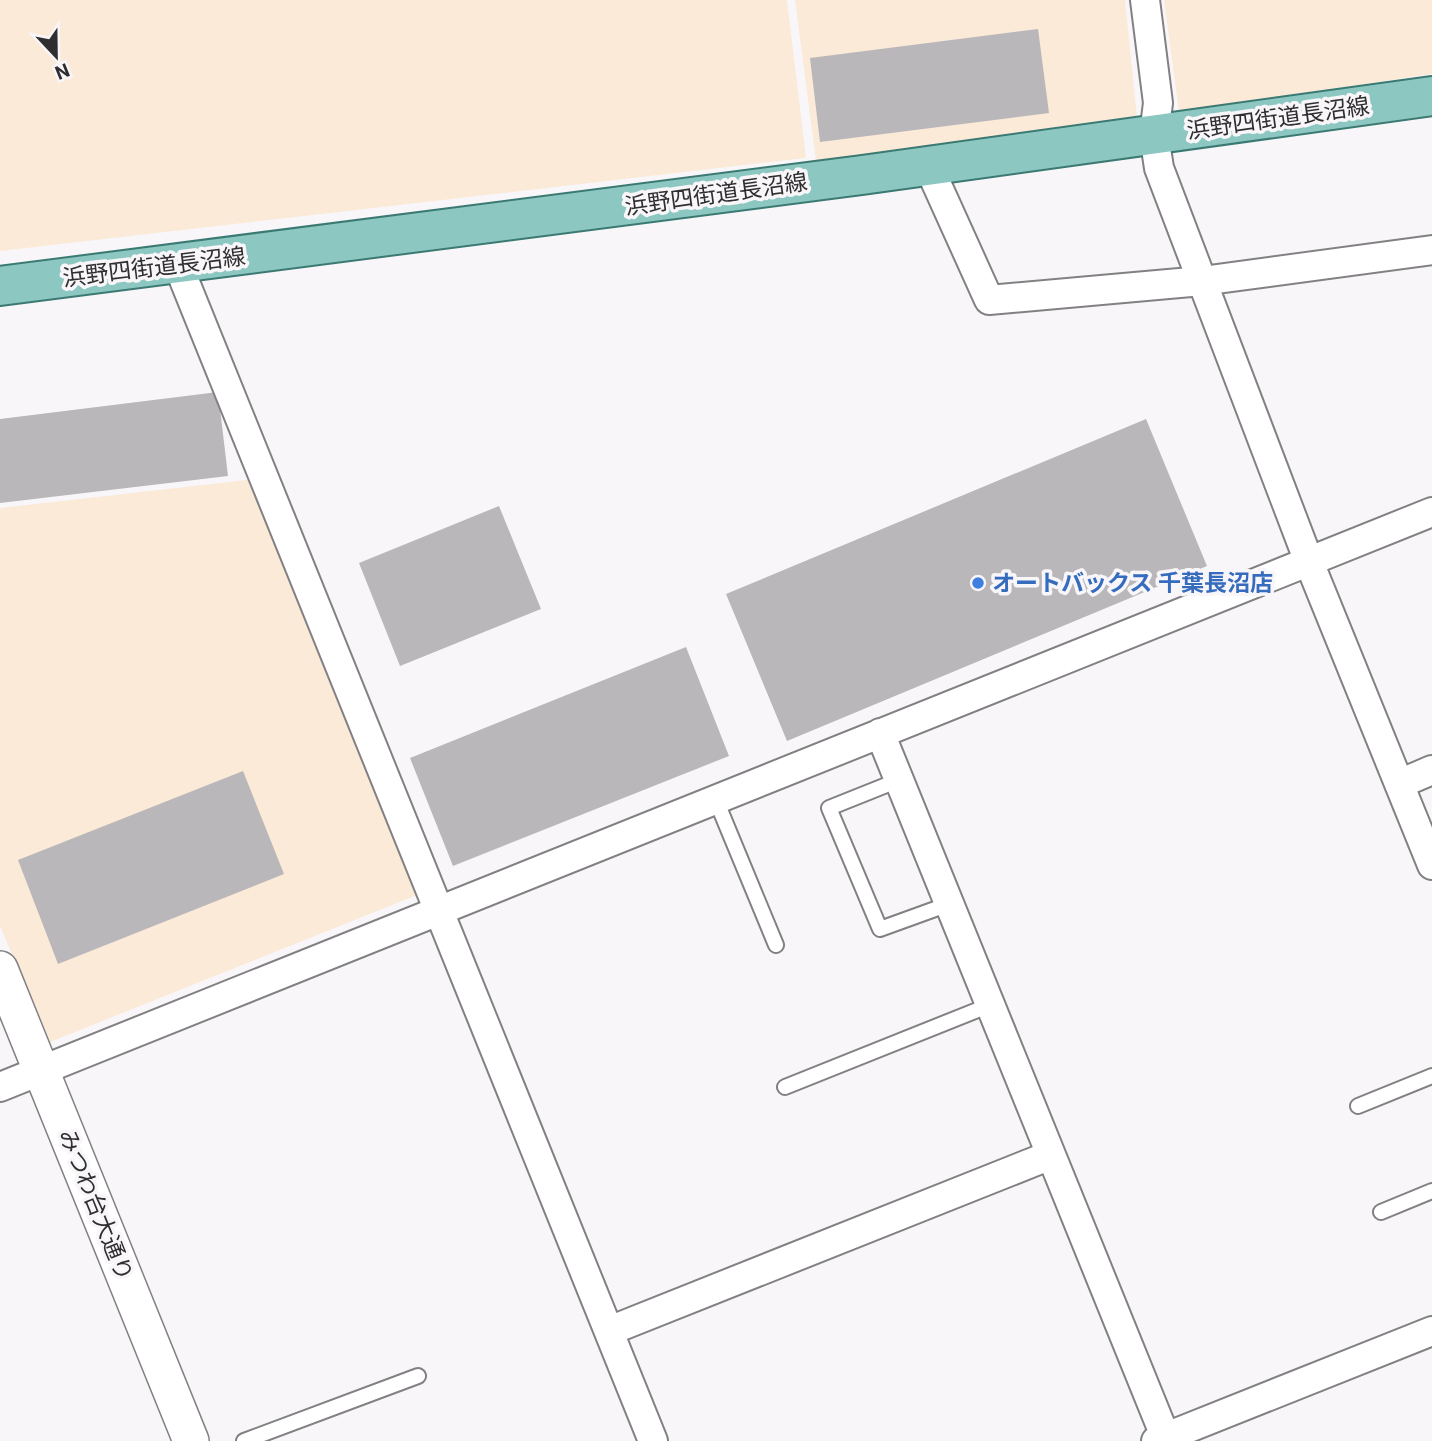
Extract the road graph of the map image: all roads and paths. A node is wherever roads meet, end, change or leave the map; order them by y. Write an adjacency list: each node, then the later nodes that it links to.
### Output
1 (1145, 0): 3 (street)
2 (1432, 96): 3 (main road, 浜野四街道長沼線)
3 (1154, 135): 4 (main road, 浜野四街道長沼線); 7 (street)
4 (928, 165): 6 (main road, 浜野四街道長沼線); 7 (street)
5 (1432, 250): 7 (street)
6 (178, 265): 8 (main road, 浜野四街道長沼線); 18 (street)
7 (1202, 281): 10 (street)
8 (0, 286)
9 (1432, 512): 10 (street)
10 (1309, 562): 11 (street); 14 (street)
11 (880, 733): 13 (street); 15 (street)
12 (1432, 770): 14 (street)
13 (899, 780): 17 (street); 17 (lane)
14 (1399, 784): 16 (street)
15 (716, 800): 18 (street); 19 (lane)
16 (1432, 864)
17 (949, 904): 21 (street)
18 (439, 911): 22 (street); 31 (street)
19 (776, 945)
20 (0, 969): 22 (street, みつわ台大通り)
21 (990, 1005): 25 (lane); 27 (street)
22 (41, 1070): 24 (street); 34 (street, みつわ台大通り)
23 (1432, 1076): 26 (lane)
24 (0, 1087)
25 (785, 1087)
26 (1358, 1105)
27 (1051, 1155): 31 (street); 33 (street)
28 (1432, 1191): 29 (lane)
29 (1381, 1212)
30 (1432, 1331): 33 (street)
31 (609, 1332): 36 (street)
32 (418, 1376): 35 (lane)
33 (1163, 1440)
34 (191, 1441)
35 (244, 1441)
36 (653, 1441)

